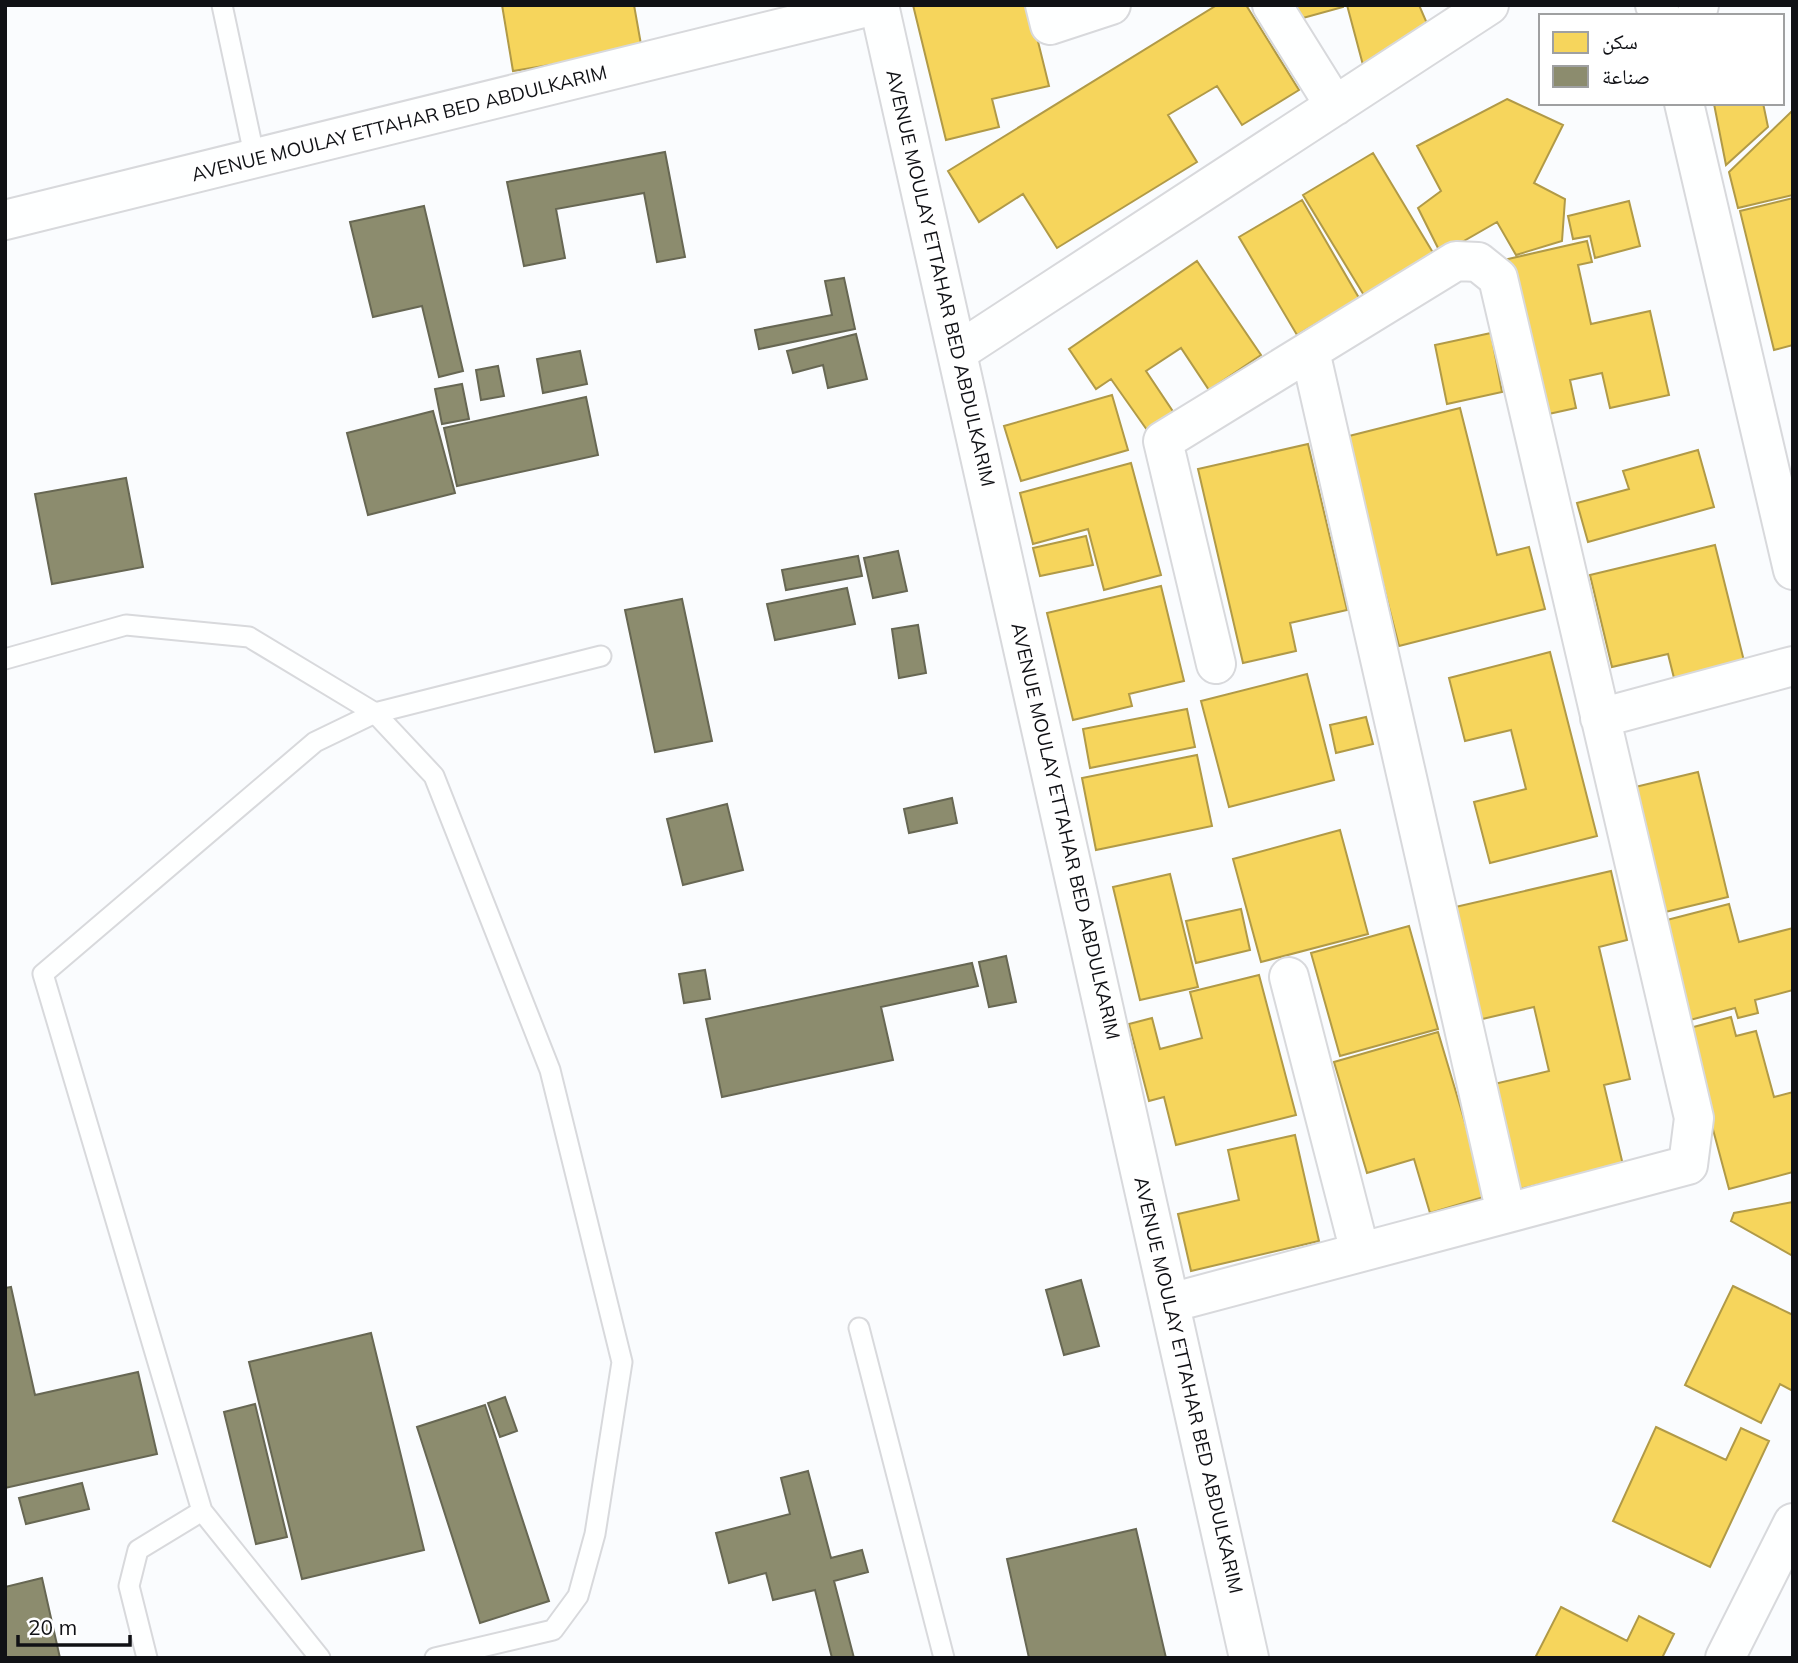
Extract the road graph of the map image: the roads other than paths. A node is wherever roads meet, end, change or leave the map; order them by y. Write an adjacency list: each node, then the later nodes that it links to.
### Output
1 (222, 5): 9 (lane)
2 (877, 5): 9 (street, AVENUE MOULAY ETTAHAR BED ABDULKARIM); 11 (street, AVENUE MOULAY ETTAHAR BED ABDULKARIM)
3 (1045, 5): 4 (street)
4 (1111, 5)
5 (1272, 5): 8 (street)
6 (1489, 5): 8 (street)
7 (1684, 105): 13 (street)
8 (1335, 106): 11 (street)
9 (255, 159): 10 (street, AVENUE MOULAY ETTAHAR BED ABDULKARIM)
10 (5, 220)
11 (959, 351): 23 (street, AVENUE MOULAY ETTAHAR BED ABDULKARIM)
12 (1310, 351): 16 (street); 19 (street); 21 (street)
13 (1793, 570)
14 (601, 656): 18 (lane)
15 (5, 659): 18 (lane)
16 (1216, 664)
17 (1793, 666): 19 (street)
18 (375, 713): 25 (lane); 29 (lane)
19 (1600, 718): 21 (street)
20 (1289, 977): 22 (street)
21 (1506, 1213): 22 (street)
22 (1360, 1252): 23 (street)
23 (1170, 1303): 31 (street, AVENUE MOULAY ETTAHAR BED ABDULKARIM)
24 (859, 1328): 30 (lane)
25 (202, 1511): 27 (lane); 28 (lane)
26 (1793, 1523): 32 (street)
27 (147, 1658)
28 (320, 1658)
29 (435, 1658)
30 (944, 1658)
31 (1249, 1658)
32 (1725, 1658)

